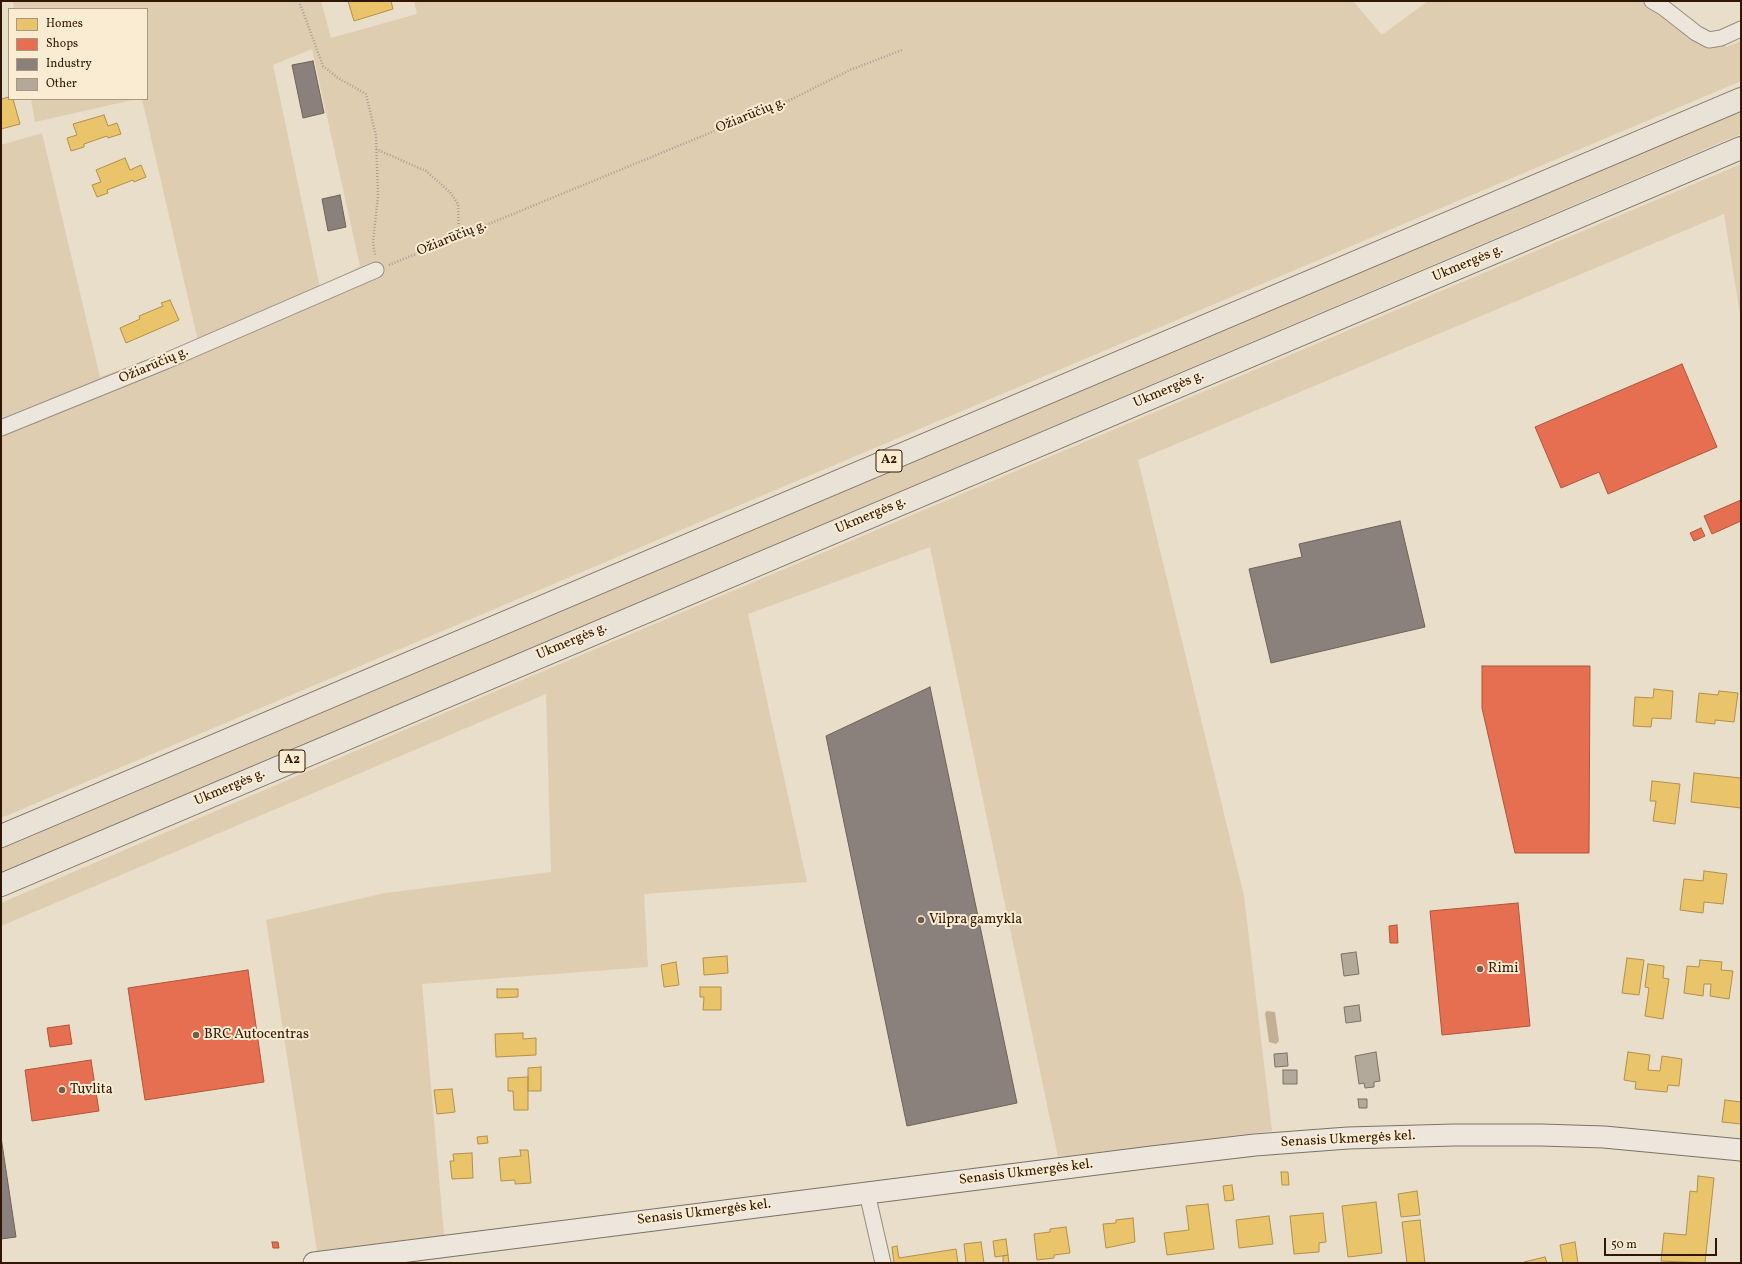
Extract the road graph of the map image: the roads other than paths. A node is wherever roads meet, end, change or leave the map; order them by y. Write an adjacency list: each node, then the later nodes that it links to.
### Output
1 (1652, 1): 2 (street)
2 (1741, 29)
3 (1741, 100): 7 (highway, A2)
4 (1741, 148): 8 (highway, Ukmergės g. / A2)
5 (376, 270): 6 (street, Ožiarūčių g.)
6 (1, 428)
7 (1, 836)
8 (60, 860): 9 (highway, Ukmergės g. / A2); 10 (highway)
9 (1, 885)
10 (1, 898)
11 (1741, 1150): 12 (main road, Senasis Ukmergės kel.)
12 (867, 1193): 13 (main road, Senasis Ukmergės kel.); 14 (street)
13 (314, 1263)
14 (883, 1263)

